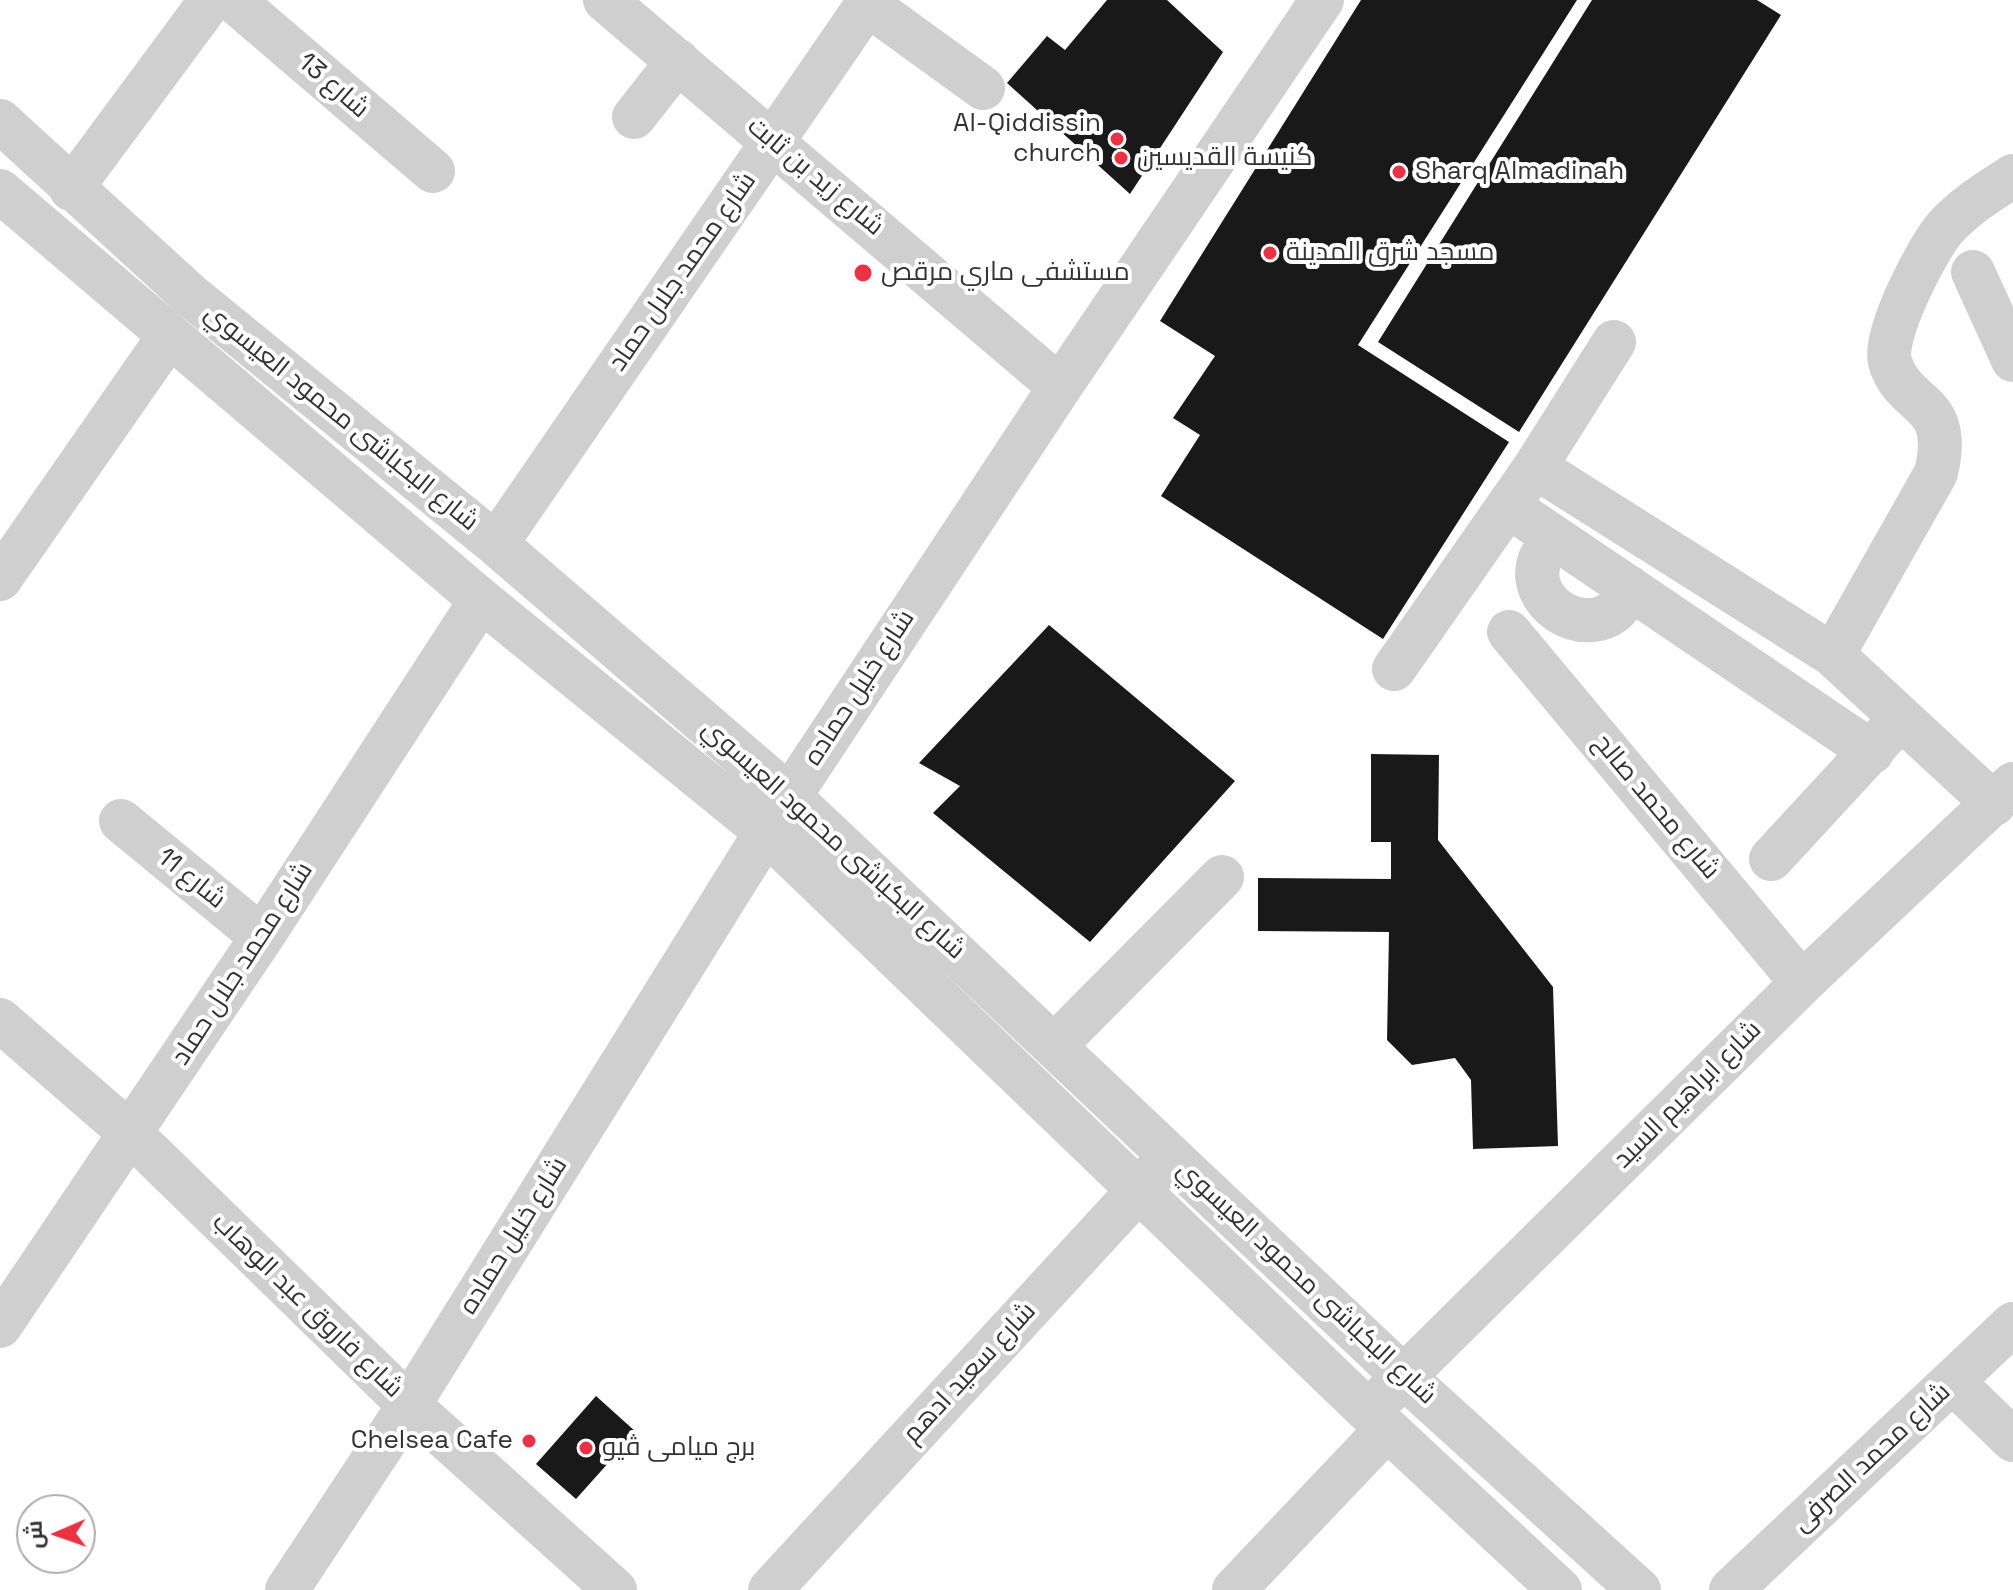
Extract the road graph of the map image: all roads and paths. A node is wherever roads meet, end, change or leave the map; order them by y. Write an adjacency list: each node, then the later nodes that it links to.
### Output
1 (211, 0): 13 (street)
2 (233, 0): 11 (street, شارع 13)
3 (605, 0): 6 (street, شارع زيد بن ثابت)
4 (868, 2): 7 (street); 10 (street, شارع محمد جلال حماد)
5 (1308, 6): 19 (street, شارع خليل حماده)
6 (678, 61): 8 (street); 10 (street, شارع زيد بن ثابت)
7 (983, 88)
8 (634, 117)
9 (0, 121): 13 (street, شارع البكباشى محمود العيسوي)
10 (773, 141): 19 (street, شارع زيد بن ثابت); 23 (street, شارع محمد جلال حماد)
11 (433, 171)
12 (2013, 176): 28 (street)
13 (71, 189): 23 (street, شارع البكباشى محمود العيسوي)
14 (7, 213): 16 (street, شارع البكباشى محمود العيسوي)
15 (1973, 272): 18 (street)
16 (169, 336): 24 (street); 26 (street, شارع البكباشى محمود العيسوي)
17 (1614, 342): 20 (street)
18 (2013, 360)
19 (1060, 387): 33 (street, شارع خليل حماده)
20 (1535, 467): 21 (street); 28 (street)
21 (1508, 506): 22 (street); 29 (street)
22 (1555, 538): 25 (street); 25 (street)
23 (496, 544): 33 (street, شارع البكباشى محمود العيسوي)
24 (0, 579)
25 (1629, 587): 31 (street)
26 (481, 600): 35 (street, شارع البكباشى محمود العيسوي); 38 (street, شارع محمد جلال حماد)
27 (1509, 632): 39 (street, شارع محمد صالح)
28 (1833, 655): 30 (street)
29 (1394, 669)
30 (1901, 718): 31 (street); 32 (street)
31 (1872, 752): 36 (street)
32 (2003, 794): 39 (street, شارع ابراهيم السيد)
33 (789, 796): 35 (street, شارع خليل حماده); 41 (street, شارع البكباشى محمود العيسوي)
34 (121, 821): 38 (street, شارع 11)
35 (766, 832): 44 (street, شارع البكباشى محمود العيسوي); 49 (street, شارع خليل حماده)
36 (1771, 859)
37 (1222, 877): 41 (street)
38 (262, 937): 42 (street, شارع محمد جلال حماد)
39 (1802, 983): 47 (street, شارع ابراهيم السيد)
40 (0, 1020): 42 (street, شارع فاروق عبد الوهاب)
41 (1056, 1044): 43 (street, شارع البكباشى محمود العيسوي)
42 (131, 1134): 46 (street, شارع محمد جلال حماد); 49 (street, شارع فاروق عبد الوهاب)
43 (1171, 1156): 44 (street, شارع سعيد ادهم); 47 (street, شارع البكباشى محمود العيسوي)
44 (1138, 1190): 50 (street, شارع البكباشى محمود العيسوي); 54 (street, شارع سعيد ادهم)
45 (2013, 1324): 48 (street, شارع محمد الصرفى)
46 (0, 1326)
47 (1402, 1375): 50 (street, شارع ابراهيم السيد); 57 (street, شارع البكباشى محمود العيسوي)
48 (1953, 1382): 51 (street); 58 (street, شارع محمد الصرفى)
49 (409, 1405): 52 (street, شارع خليل حماده); 53 (street, شارع فاروق عبد الوهاب)
50 (1378, 1420): 55 (street, شارع ابراهيم السيد); 56 (street, شارع البكباشى محمود العيسوي)
51 (2013, 1440)
52 (287, 1590)
53 (615, 1590)
54 (770, 1590)
55 (1234, 1590)
56 (1560, 1590)
57 (1639, 1590)
58 (1731, 1590)

